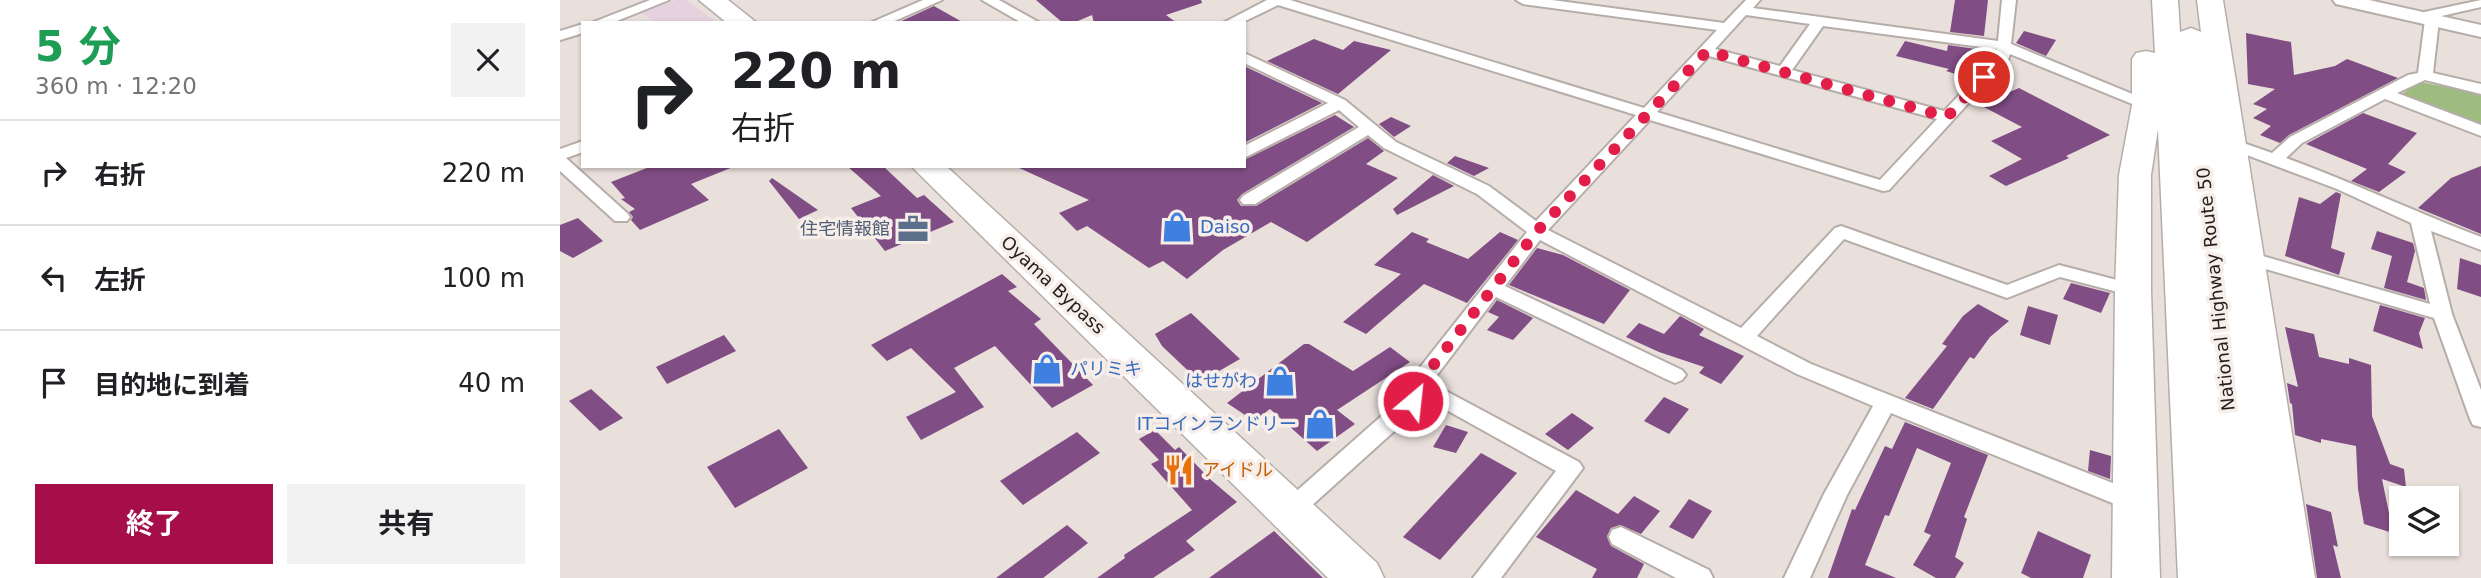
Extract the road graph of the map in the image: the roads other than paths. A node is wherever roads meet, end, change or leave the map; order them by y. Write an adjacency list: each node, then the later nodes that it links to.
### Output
1 (662, 0): 16 (street)
2 (712, 0): 17 (highway)
3 (935, 0): 18 (street)
4 (989, 0): 19 (street)
5 (1276, 0): 20 (street); 35 (street)
6 (1523, 0): 22 (street)
7 (2009, 0): 26 (street)
8 (2144, 0): 34 (highway)
9 (2165, 0): 68 (highway, National Highway Route 50)
10 (2187, 0): 69 (highway, National Highway Route 50)
11 (2210, 0): 39 (highway)
12 (2343, 0): 15 (main road)
13 (2481, 3): 15 (street)
14 (1749, 5): 21 (street); 22 (street)
15 (2426, 19): 24 (main road); 30 (street)
16 (604, 21)
17 (741, 21)
18 (882, 21)
19 (1029, 21)
20 (1234, 21)
21 (1819, 21): 26 (street); 29 (street)
22 (1729, 28): 27 (street)
23 (581, 29): 25 (street)
24 (2481, 31)
25 (560, 37)
26 (2004, 46): 34 (street); 36 (street)
27 (1707, 51): 29 (street); 35 (street)
28 (1246, 58): 33 (street)
29 (1783, 72): 36 (street)
30 (2426, 76): 31 (street); 32 (street)
31 (2481, 89)
32 (2384, 93): 38 (street); 43 (street)
33 (1340, 103): 37 (street); 41 (street)
34 (2147, 104): 53 (highway)
35 (1648, 113): 36 (street); 49 (street)
36 (1947, 117)
37 (1369, 127): 46 (street); 49 (street)
38 (2481, 131)
39 (2229, 143): 43 (street); 51 (highway)
40 (581, 147): 42 (street)
41 (1246, 152)
42 (560, 155)
43 (2276, 158): 48 (street)
44 (560, 162): 47 (street)
45 (930, 168): 61 (highway, Oyama Bypass)
46 (1249, 200)
47 (621, 218)
48 (2419, 220): 50 (street); 54 (street)
49 (1538, 230): 52 (street); 55 (street)
50 (2481, 244)
51 (2245, 257): 54 (street); 70 (highway)
52 (1493, 288): 56 (street); 57 (street)
53 (2133, 290): 55 (street); 60 (highway)
54 (2442, 314): 59 (street)
55 (1744, 337): 58 (street)
56 (1675, 375)
57 (1418, 385): 61 (street); 64 (street)
58 (1885, 402): 60 (street); 66 (street)
59 (2481, 416)
60 (2136, 502): 67 (highway)
61 (1292, 510): 63 (highway, Oyama Bypass)
62 (1621, 537): 65 (street)
63 (1360, 578)
64 (1486, 578)
65 (1700, 578)
66 (1797, 578)
67 (2136, 578)
68 (2202, 578)
69 (2244, 578)
70 (2291, 578)

